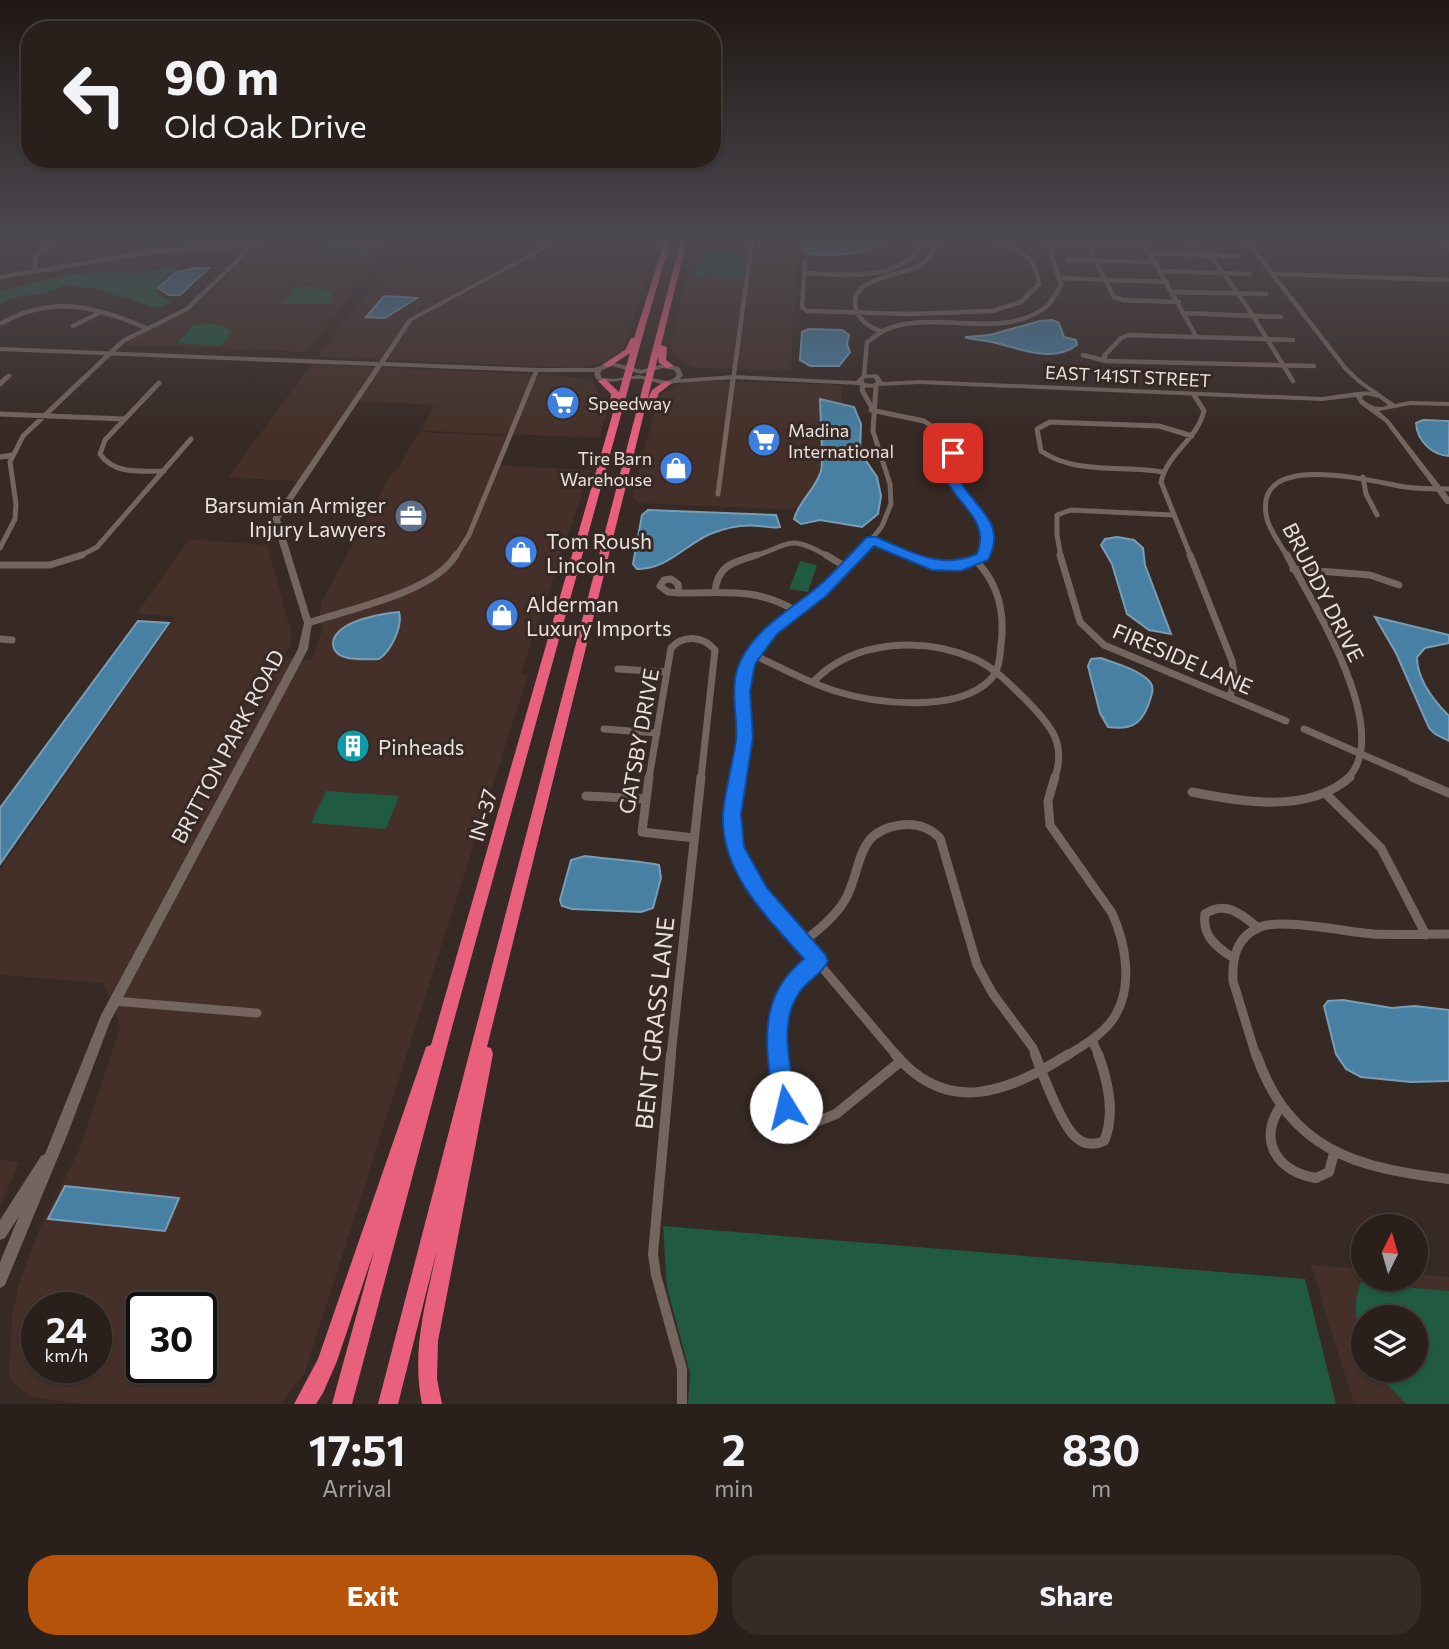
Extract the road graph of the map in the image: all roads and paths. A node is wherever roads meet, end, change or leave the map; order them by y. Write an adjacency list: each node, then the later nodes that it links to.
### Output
1 (42, 306): 20 (street)
2 (74, 306): 15 (street)
3 (191, 306): 23 (street)
4 (437, 306): 32 (street)
5 (648, 306): 21 (highway, IN-37)
6 (743, 306): 40 (street)
7 (803, 306): 17 (street)
8 (855, 306): 17 (street)
9 (1014, 306): 17 (street)
10 (1045, 306): 24 (street)
11 (1180, 306): 16 (street)
12 (1244, 306): 18 (street)
13 (1298, 306): 46 (street)
14 (667, 308): 37 (highway); 65 (highway)
15 (100, 312): 22 (street); 23 (street)
16 (1184, 313): 18 (street); 25 (street)
17 (857, 314): 24 (street)
18 (1251, 316): 19 (street); 26 (street)
19 (1281, 317)
20 (2, 323)
21 (642, 324): 34 (highway); 64 (highway, IN-37)
22 (73, 326)
23 (146, 328): 29 (street)
24 (880, 331): 35 (street)
25 (1196, 336): 26 (street); 31 (street)
26 (1265, 339): 27 (street); 33 (street)
27 (1293, 340)
28 (0, 349): 29 (street)
29 (110, 354): 32 (street); 59 (street)
30 (1083, 355): 31 (street)
31 (1106, 361): 33 (street)
32 (378, 364): 38 (street); 87 (street)
33 (1283, 364): 36 (street); 44 (street)
34 (605, 366): 37 (street); 38 (street); 41 (street)
35 (867, 366): 42 (street); 43 (street)
36 (1314, 366)
37 (674, 368): 40 (street); 45 (street)
38 (537, 370): 41 (street); 87 (street)
39 (9, 376): 48 (street)
40 (734, 377): 42 (street); 45 (street); 73 (street)
41 (600, 379): 45 (street); 64 (highway)
42 (862, 380): 43 (street, EAST 141ST STREET); 56 (street)
43 (877, 381): 49 (street, EAST 141ST STREET); 56 (street)
44 (1293, 381)
45 (671, 382): 65 (highway)
46 (1360, 382): 50 (street); 51 (street)
47 (159, 383): 60 (street)
48 (0, 384)
49 (1194, 395): 52 (street, EAST 141ST STREET); 62 (street)
50 (1361, 395): 51 (street, EAST 141ST STREET); 52 (street, EAST 141ST STREET); 55 (street)
51 (1383, 397): 53 (street); 57 (street)
52 (1334, 399): 55 (street, EAST 141ST STREET)
53 (1410, 403): 54 (street); 57 (street)
54 (1449, 404)
55 (1366, 405): 57 (street, EAST 141ST STREET); 61 (street)
56 (871, 408): 77 (street); 79 (street)
57 (1389, 408): 61 (street)
58 (0, 414): 59 (street)
59 (44, 416): 60 (street); 66 (street)
60 (124, 419): 68 (street)
61 (1387, 421): 71 (street)
62 (1192, 436): 69 (street); 69 (street)
63 (191, 439): 68 (street)
64 (611, 439): 117 (highway, IN-37)
65 (634, 440): 115 (highway)
66 (12, 455): 67 (street); 78 (street)
67 (0, 457)
68 (164, 471): 80 (street)
69 (1163, 472): 76 (street)
70 (1363, 477): 71 (street, BRUDDY DRIVE); 75 (street); 82 (street, BRUDDY DRIVE)
71 (1439, 489): 72 (street, BRUDDY DRIVE); 74 (street)
72 (1449, 489)
73 (718, 494)
74 (1449, 502)
75 (1377, 514)
76 (1172, 515): 96 (street); 96 (street, FIRESIDE LANE)
77 (872, 540): 79 (street); 81 (street)
78 (0, 548)
79 (976, 561): 94 (street)
80 (0, 565)
81 (846, 567): 84 (street); 86 (street)
82 (1293, 569): 83 (street); 101 (street, BRUDDY DRIVE)
83 (1399, 585)
84 (715, 592): 85 (street); 86 (street)
85 (679, 593)
86 (796, 611): 91 (street)
87 (308, 623): 114 (street, BRITTON PARK ROAD)
88 (0, 639): 89 (street)
89 (12, 640)
90 (712, 644): 93 (street, GATSBY DRIVE); 107 (street, BENT GRASS LANE)
91 (752, 654): 95 (street); 111 (street)
92 (618, 669): 93 (street)
93 (667, 672): 100 (street, GATSBY DRIVE)
94 (995, 673): 95 (street); 95 (street); 118 (street)
95 (814, 681)
96 (1230, 697): 97 (street, FIRESIDE LANE)
97 (1286, 721)
98 (604, 729): 100 (street)
99 (1304, 729): 101 (street)
100 (657, 733): 106 (street, GATSBY DRIVE)
101 (1361, 756): 103 (street); 104 (street)
102 (1192, 792): 103 (street)
103 (1325, 793): 110 (street)
104 (1449, 793)
105 (586, 796): 106 (street)
106 (645, 799): 107 (street, GATSBY DRIVE)
107 (694, 838): 131 (street, BENT GRASS LANE)
108 (1257, 928): 110 (street); 112 (street); 112 (street)
109 (1449, 934): 110 (street)
110 (1426, 935)
111 (803, 942): 113 (street); 120 (street)
112 (1232, 957): 121 (street)
113 (818, 961): 119 (street); 119 (street)
114 (114, 1001): 116 (street); 122 (street, BRITTON PARK ROAD)
115 (489, 1011): 129 (highway); 130 (highway)
116 (257, 1013)
117 (446, 1020): 127 (highway); 128 (highway, IN-37)
118 (1092, 1040): 120 (street); 120 (street)
119 (901, 1061): 120 (street)
120 (1042, 1068)
121 (1281, 1106): 123 (street); 123 (street)
122 (52, 1152): 125 (street, BRITTON PARK ROAD); 126 (street, BRITTON PARK ROAD)
123 (1334, 1153): 124 (street)
124 (1449, 1179)
125 (0, 1233)
126 (0, 1280)
127 (304, 1404)
128 (342, 1404)
129 (388, 1404)
130 (432, 1404)
131 (682, 1404)

